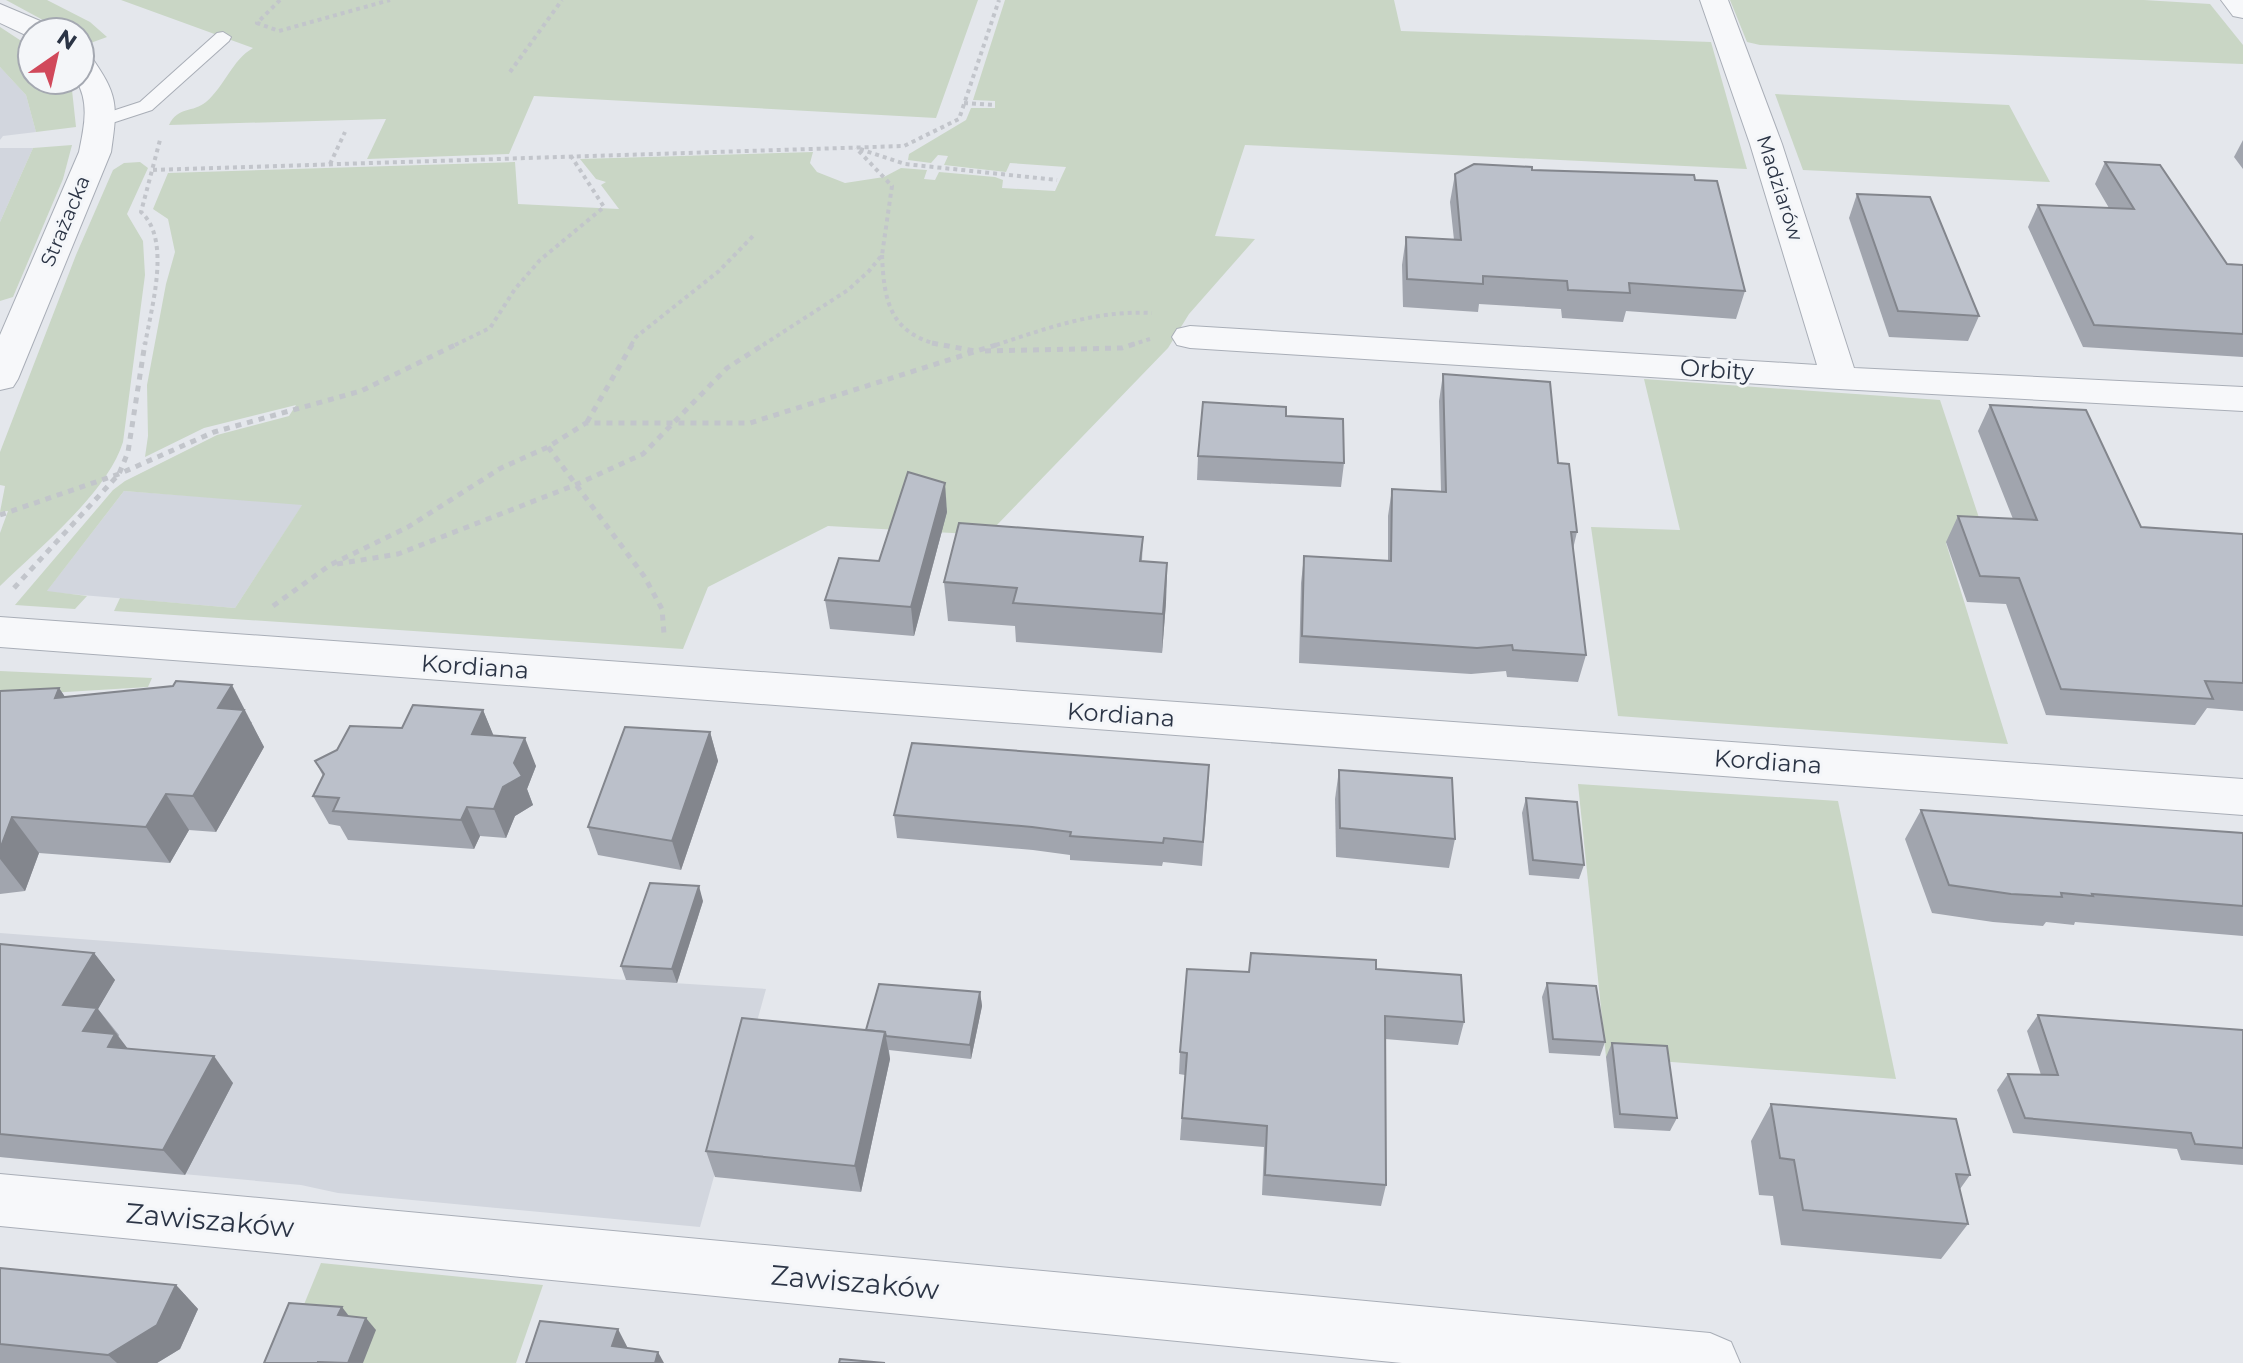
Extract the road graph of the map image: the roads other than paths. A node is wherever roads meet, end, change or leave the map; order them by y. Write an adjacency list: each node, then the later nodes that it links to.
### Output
1 (1714, 0): 8 (street, Madziarów)
2 (2235, 0): 3 (street)
3 (2243, 10)
4 (223, 37): 6 (lane)
5 (96, 88): 6 (street, Strażacka)
6 (100, 121): 9 (street, Strażacka)
7 (1170, 328): 8 (street, Orbity)
8 (1839, 378): 10 (street, Orbity)
9 (0, 379)
10 (2243, 399)
11 (5, 613): 12 (street, Kordiana)
12 (2243, 797)
13 (0, 1200): 14 (street, Zawiszaków)
14 (1710, 1363)

